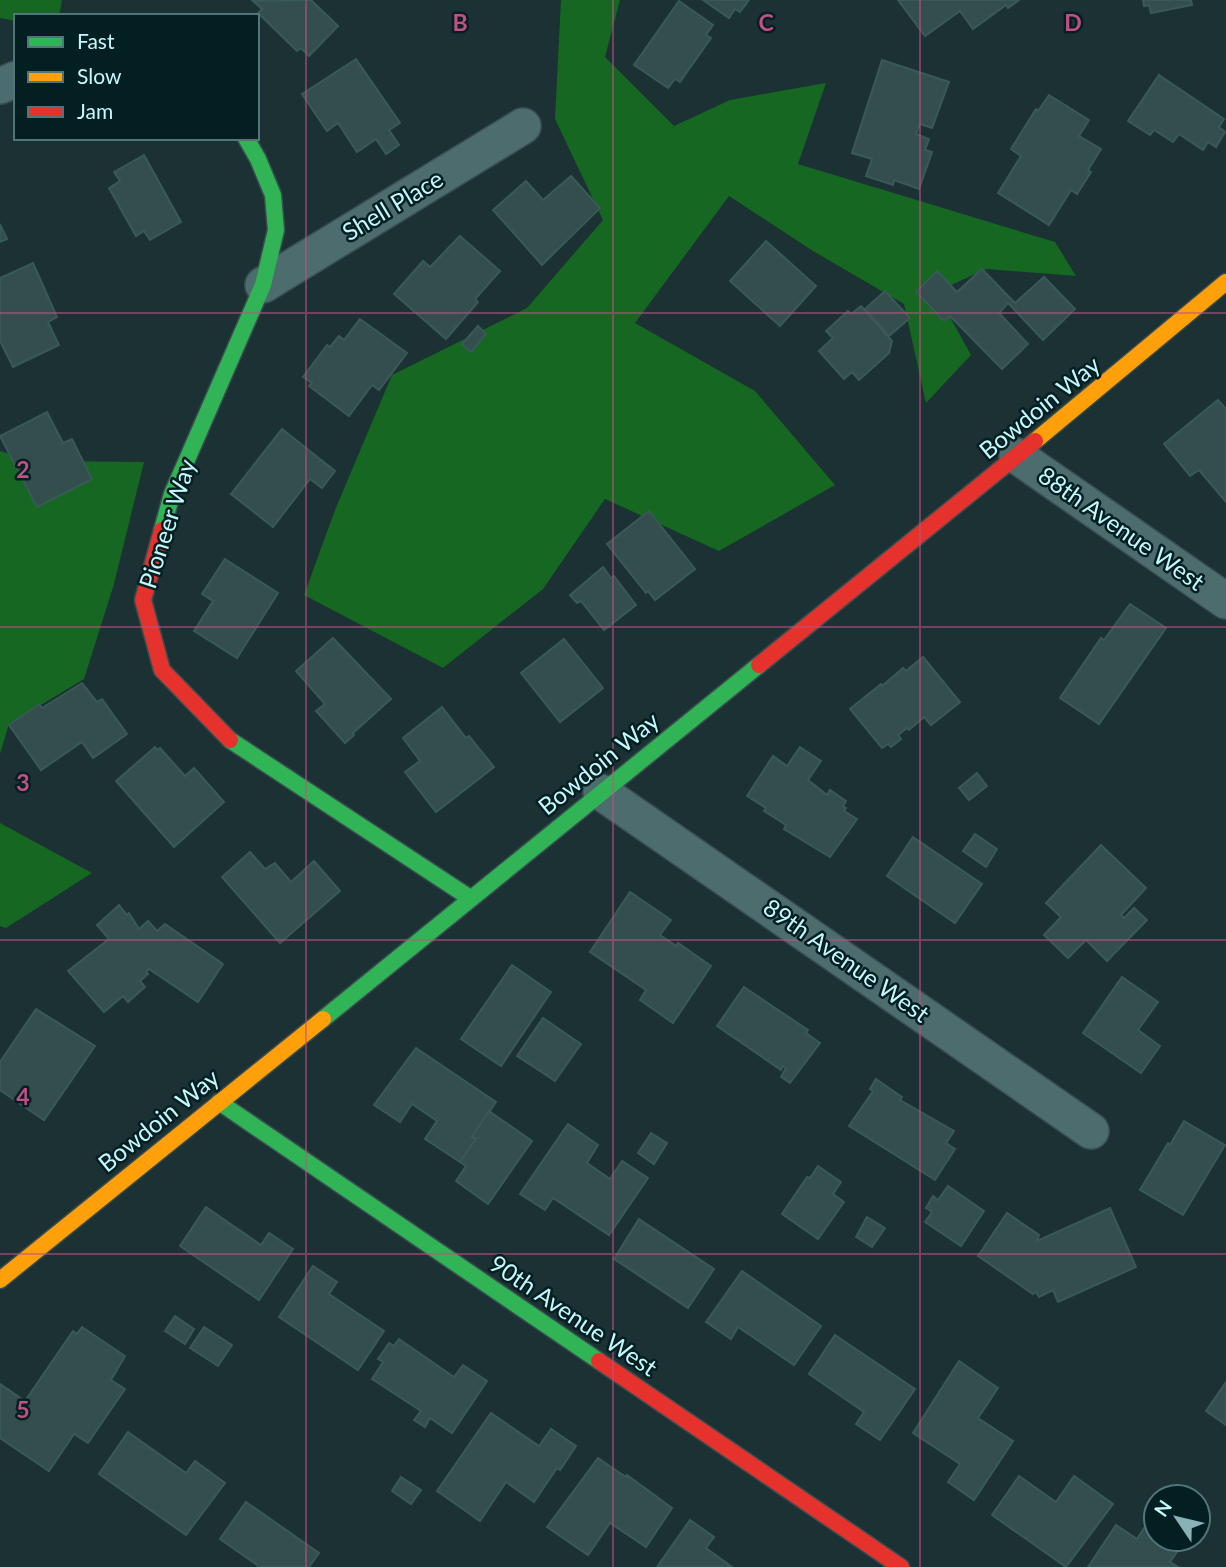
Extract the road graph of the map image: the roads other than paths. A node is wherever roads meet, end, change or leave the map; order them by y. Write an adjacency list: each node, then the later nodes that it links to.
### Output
1 (523, 126): 4 (street, Shell Place)
2 (247, 140): 4 (street, Pioneer Way)
3 (1226, 282): 5 (street, Bowdoin Way)
4 (263, 285): 8 (street, Pioneer Way)
5 (1017, 456): 6 (street, 88th Avenue West); 7 (street, Bowdoin Way)
6 (1226, 601)
7 (601, 792): 8 (street, Bowdoin Way); 10 (street, 89th Avenue West)
8 (470, 898): 9 (street, Bowdoin Way)
9 (219, 1102): 11 (street, Bowdoin Way); 12 (street, 90th Avenue West)
10 (1091, 1131)
11 (0, 1280)
12 (901, 1567)

